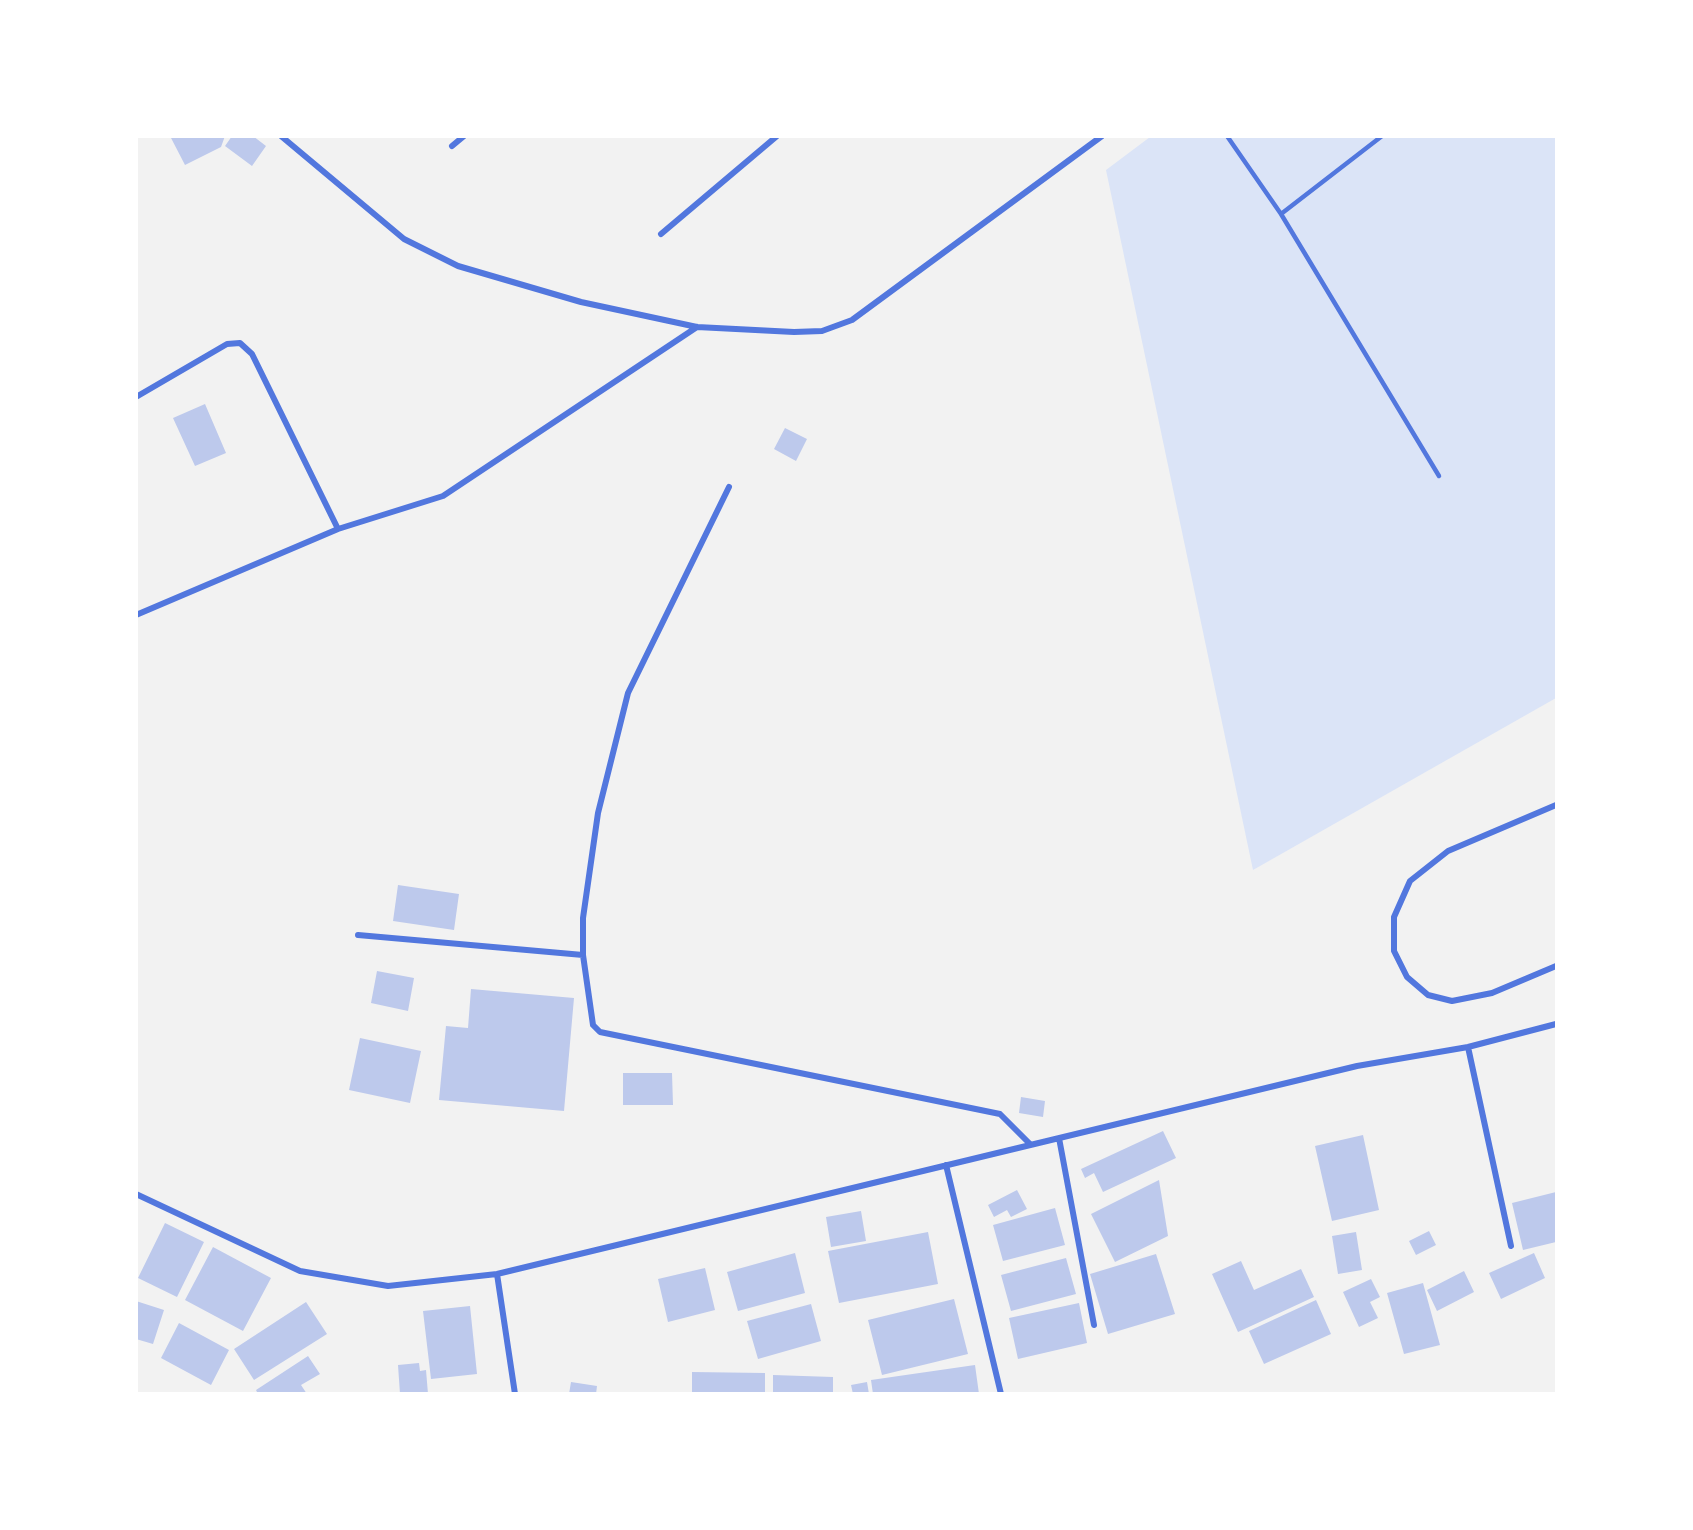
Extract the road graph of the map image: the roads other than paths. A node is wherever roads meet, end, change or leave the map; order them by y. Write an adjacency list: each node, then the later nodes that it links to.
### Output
1 (281, 136): 10 (street)
2 (464, 136): 7 (street)
3 (777, 136): 9 (street)
4 (1102, 136): 10 (street)
5 (1227, 136): 8 (lane)
6 (1382, 136): 8 (lane)
7 (452, 146)
8 (1281, 214): 12 (lane)
9 (660, 234)
10 (697, 327): 14 (street)
11 (136, 398): 14 (street)
12 (1439, 476)
13 (729, 487): 18 (street)
14 (338, 529): 15 (street)
15 (136, 615)
16 (1557, 805): 19 (street)
17 (358, 935): 18 (street)
18 (583, 955): 23 (street)
19 (1557, 966)
20 (1557, 1024): 21 (street)
21 (1468, 1047): 22 (street); 26 (street)
22 (1059, 1138): 23 (street); 28 (street)
23 (1030, 1144): 24 (street)
24 (946, 1166): 27 (street); 30 (street)
25 (136, 1194): 27 (street)
26 (1511, 1246)
27 (497, 1274): 29 (street)
28 (1095, 1325)
29 (514, 1394)
30 (1001, 1394)

